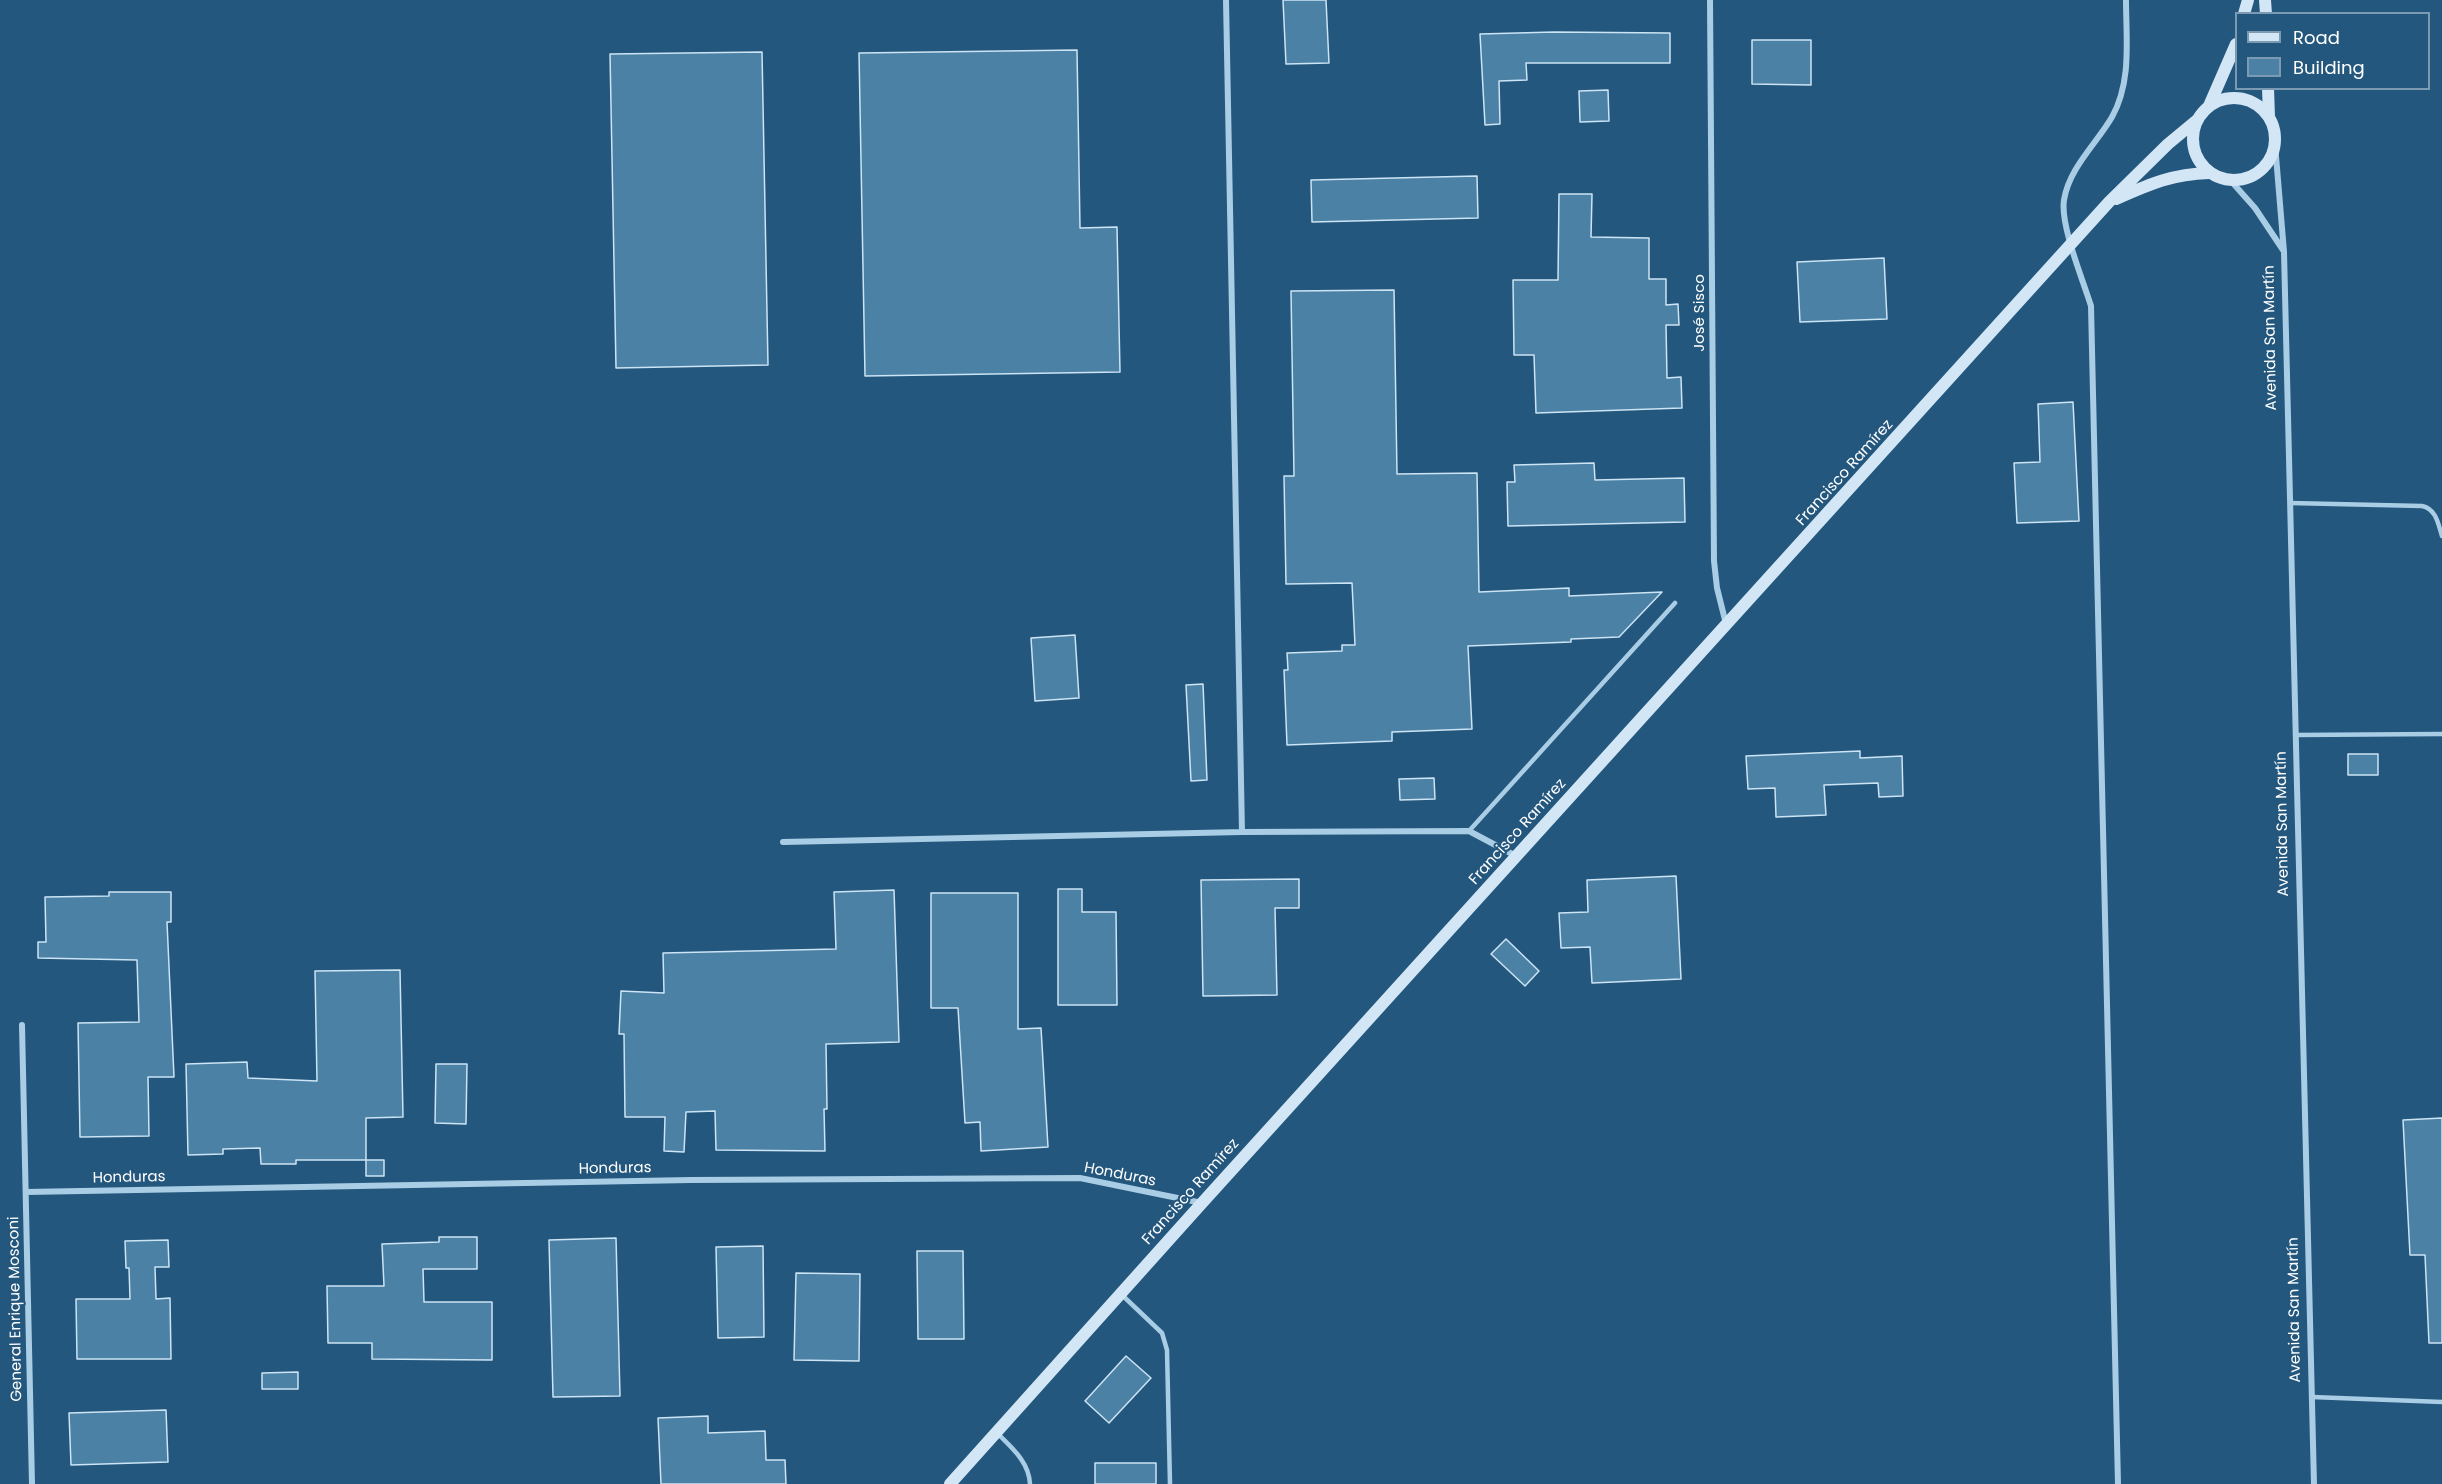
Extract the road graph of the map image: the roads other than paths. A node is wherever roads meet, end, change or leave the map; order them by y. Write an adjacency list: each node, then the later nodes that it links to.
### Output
1 (1226, 0): 22 (street)
2 (1710, 0): 18 (street, José Sisco)
3 (2126, 0): 13 (street)
4 (2235, 46): 6 (street)
5 (2268, 90): 7 (street)
6 (2209, 106): 7 (street); 8 (street)
7 (2269, 117): 9 (street)
8 (2197, 120): 10 (street); 12 (street, Francisco Ramírez)
9 (2275, 144): 11 (street); 14 (street)
10 (2209, 173): 11 (street); 12 (street, Francisco Ramírez)
11 (2231, 181): 14 (street, Avenida San Martín)
12 (2109, 202): 13 (street, Francisco Ramírez)
13 (2072, 245): 18 (street, Francisco Ramírez); 36 (street)
14 (2284, 252): 15 (street, Avenida San Martín)
15 (2290, 503): 16 (lane); 20 (street, Avenida San Martín)
16 (2442, 536)
17 (1675, 603): 21 (lane)
18 (1726, 624): 24 (street, Francisco Ramírez)
19 (2442, 734): 20 (lane)
20 (2296, 735): 29 (street, Avenida San Martín)
21 (1469, 831): 22 (street); 24 (street)
22 (1242, 832): 23 (street)
23 (783, 842)
24 (1516, 856): 27 (street, Francisco Ramírez)
25 (22, 1025): 26 (street, General Enrique Mosconi)
26 (26, 1192): 27 (street, Honduras); 32 (street, General Enrique Mosconi)
27 (1202, 1203): 28 (street, Francisco Ramírez)
28 (1121, 1293): 31 (street, Francisco Ramírez); 35 (lane)
29 (2312, 1397): 30 (lane); 37 (street, Avenida San Martín)
30 (2442, 1402)
31 (996, 1433): 33 (street, Francisco Ramírez); 34 (lane)
32 (32, 1484)
33 (950, 1484)
34 (1030, 1484)
35 (1170, 1484)
36 (2118, 1484)
37 (2314, 1484)

